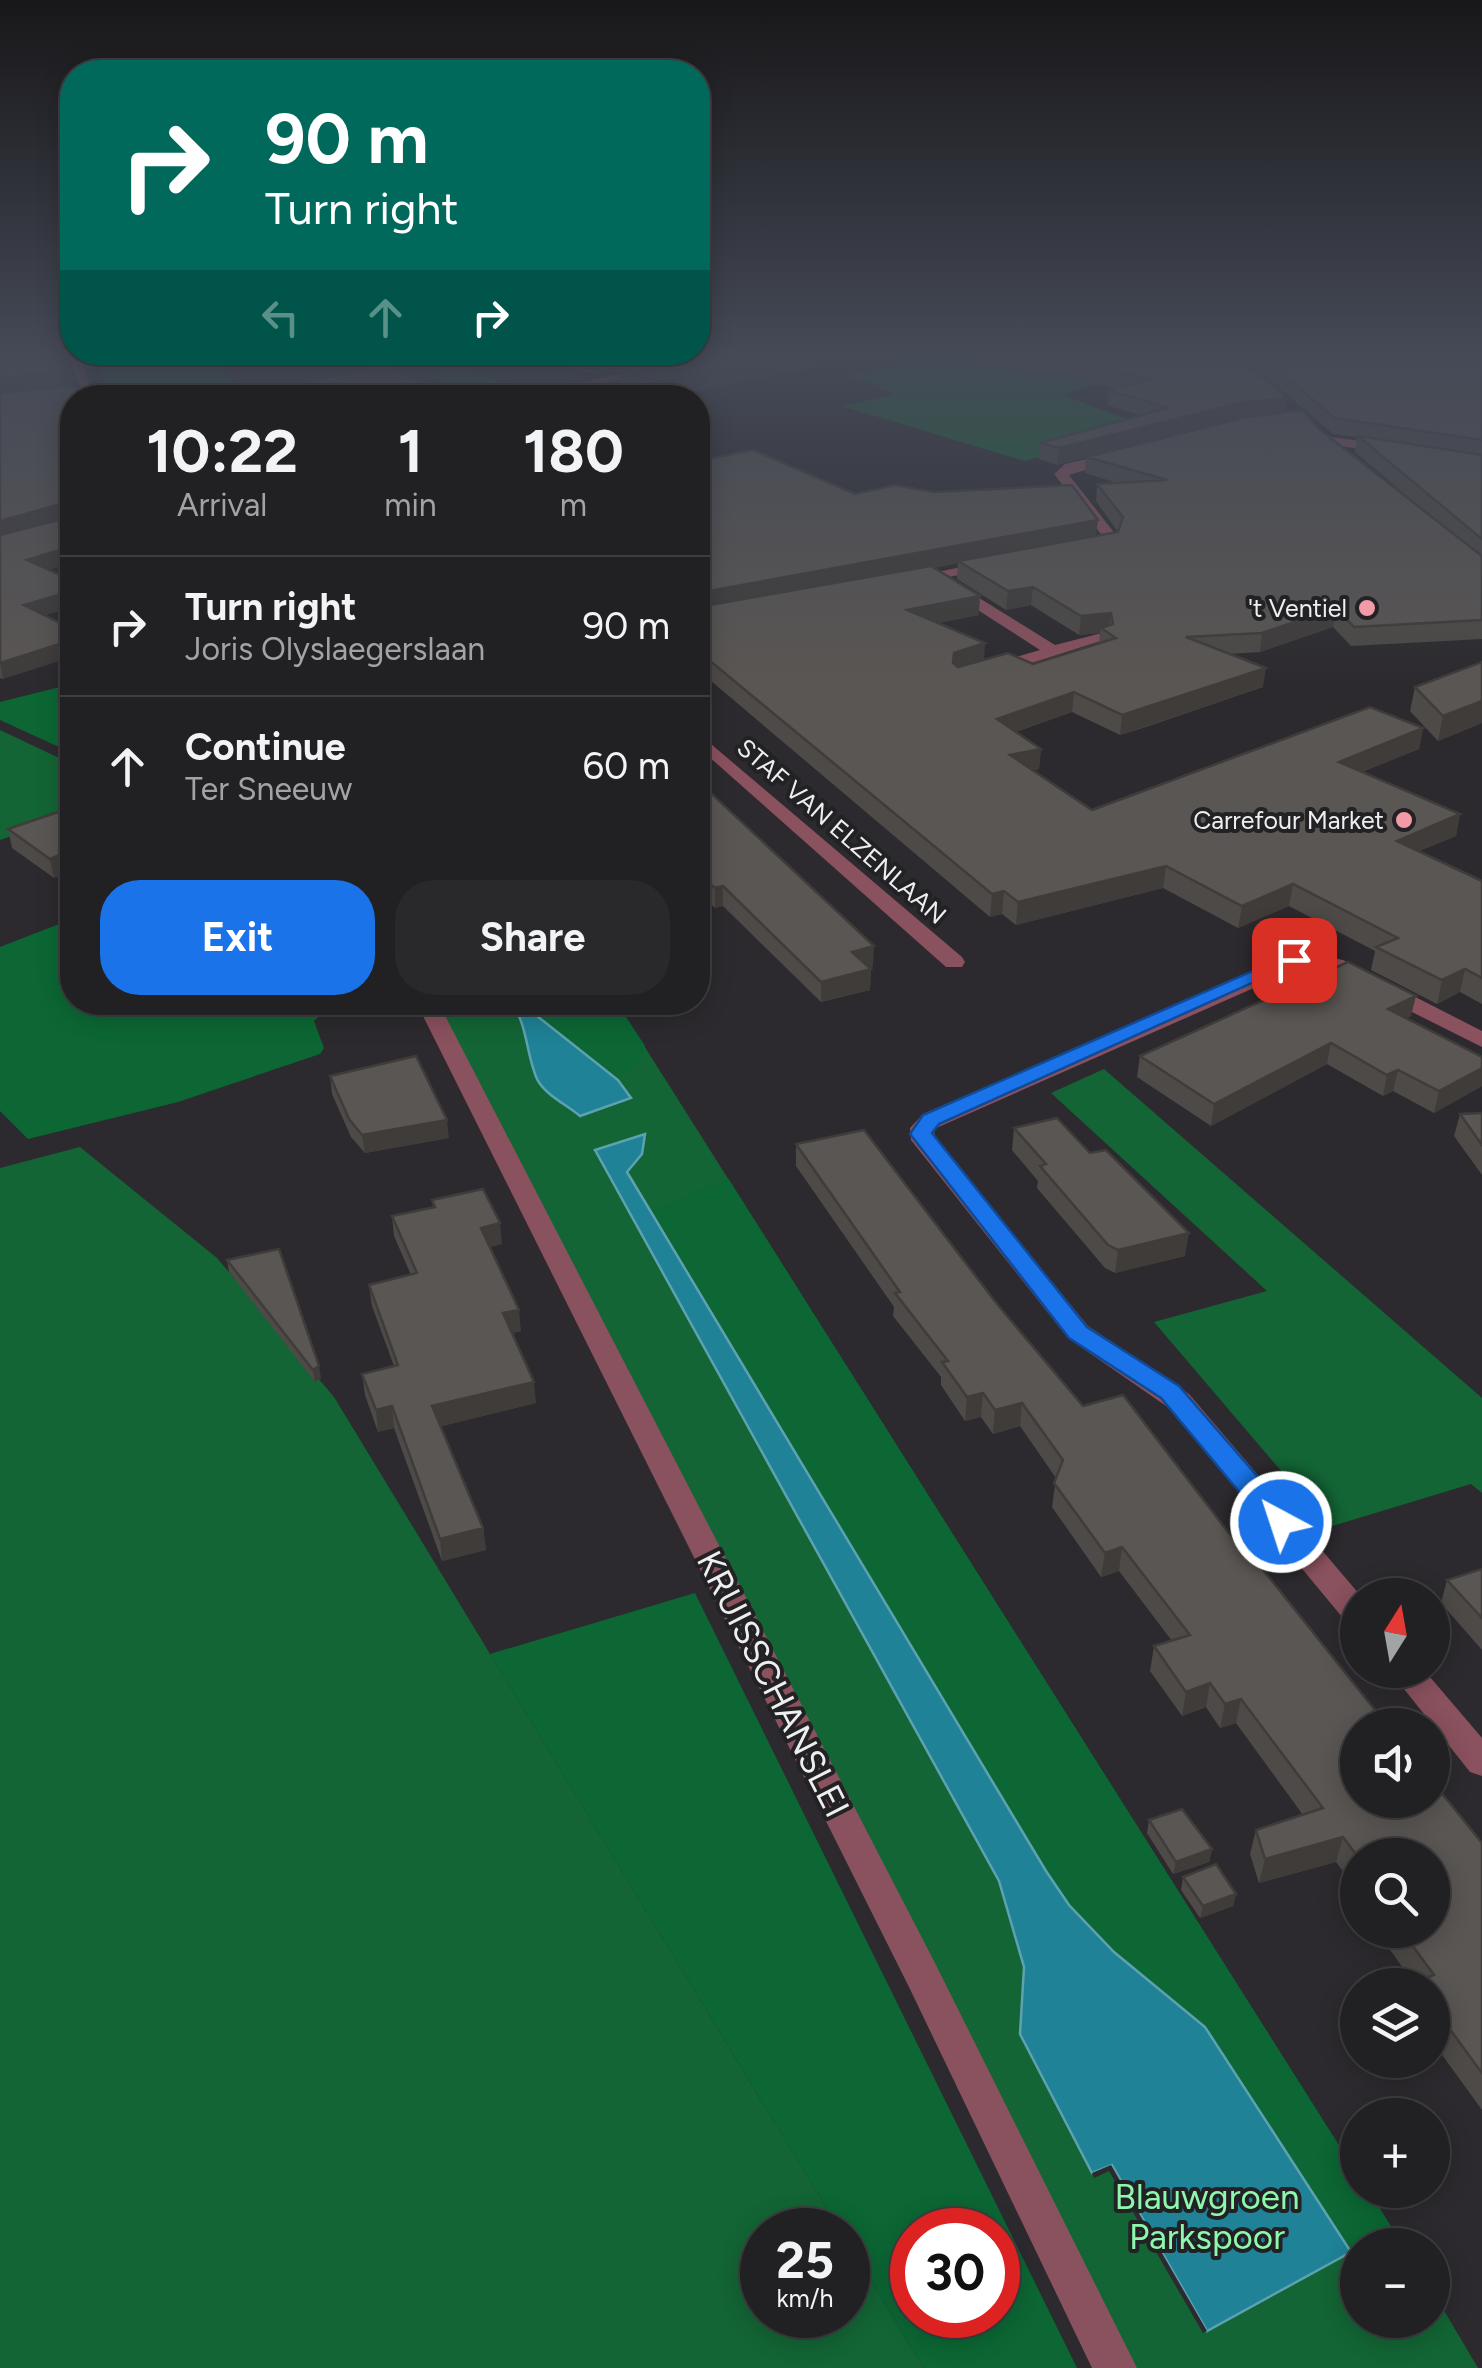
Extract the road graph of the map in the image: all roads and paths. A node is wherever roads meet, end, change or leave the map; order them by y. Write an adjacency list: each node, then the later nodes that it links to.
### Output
1 (1085, 464): 2 (street)
2 (1071, 550)
3 (1012, 561): 4 (street)
4 (934, 576): 5 (street); 7 (street)
5 (894, 582)
6 (1102, 638): 7 (street)
7 (1053, 651): 8 (street)
8 (980, 673)
9 (710, 748): 10 (street, STAF VAN ELZENLAAN)
10 (954, 962)
11 (434, 1015): 16 (street, KRUISSCHANSLEI)
12 (1482, 1040): 13 (street)
13 (1340, 1593)
14 (1420, 1688): 15 (street)
15 (1482, 1762)
16 (1115, 2368)

